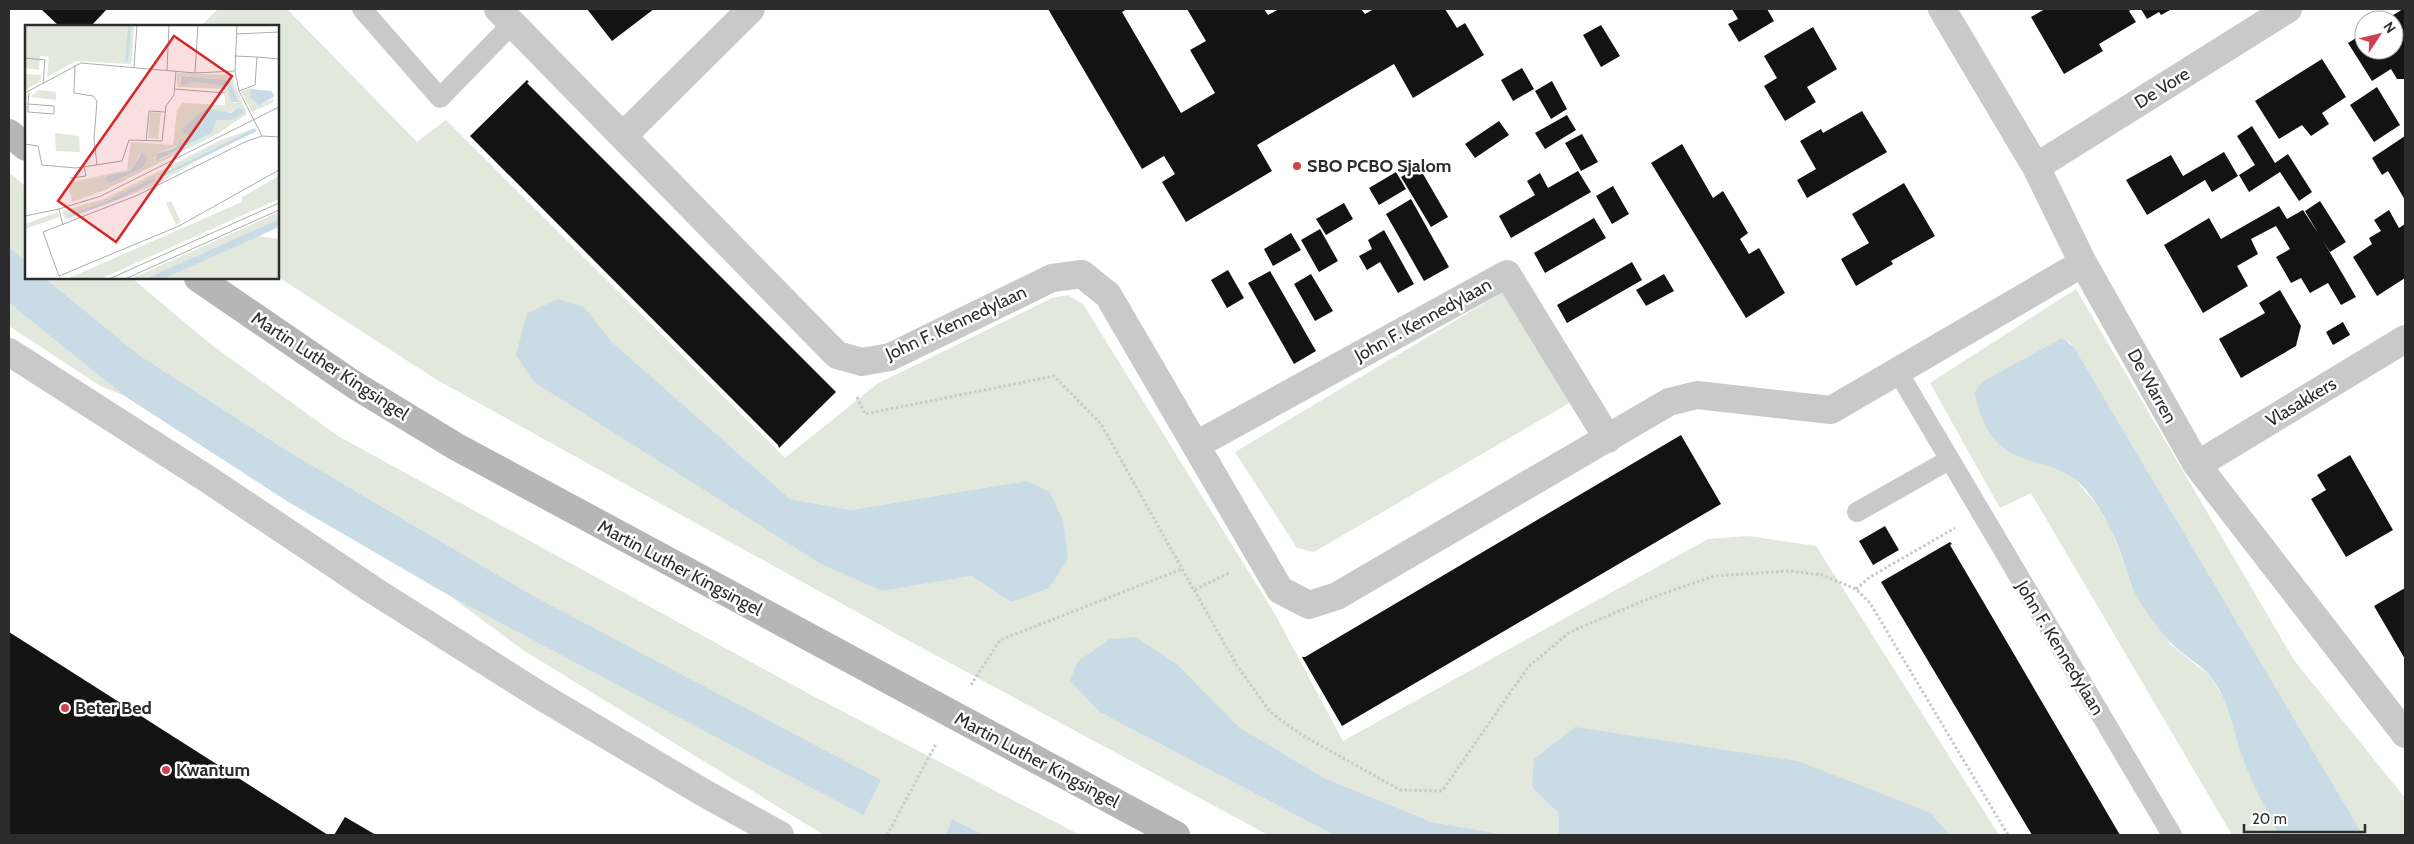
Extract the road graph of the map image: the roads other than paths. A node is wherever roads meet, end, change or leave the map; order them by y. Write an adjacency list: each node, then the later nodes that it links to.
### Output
1 (362, 9): 5 (lane)
2 (751, 9): 7 (street)
3 (1942, 9): 9 (street, De Warren)
4 (2288, 9): 9 (street, De Vore)
5 (505, 17): 7 (street)
6 (9, 133): 8 (street)
7 (624, 135): 16 (street, John F. Kennedylaan)
8 (25, 146)
9 (2036, 167): 10 (street, De Warren)
10 (2083, 263): 14 (street, John F. Kennedylaan); 18 (street, De Warren)
11 (199, 279): 22 (street, Martin Luther Kingsingel)
12 (2405, 339): 18 (street, Vlasakkers)
13 (9, 352): 21 (street)
14 (1898, 372): 15 (street, John F. Kennedylaan); 17 (lane, John F. Kennedylaan)
15 (1608, 439): 16 (street, John F. Kennedylaan); 16 (street, John F. Kennedylaan)
16 (1196, 445)
17 (1949, 460): 19 (lane); 23 (lane, John F. Kennedylaan)
18 (2197, 465): 20 (street, De Warren)
19 (1857, 512)
20 (2405, 734)
21 (780, 835)
22 (1176, 835)
23 (2172, 835)

